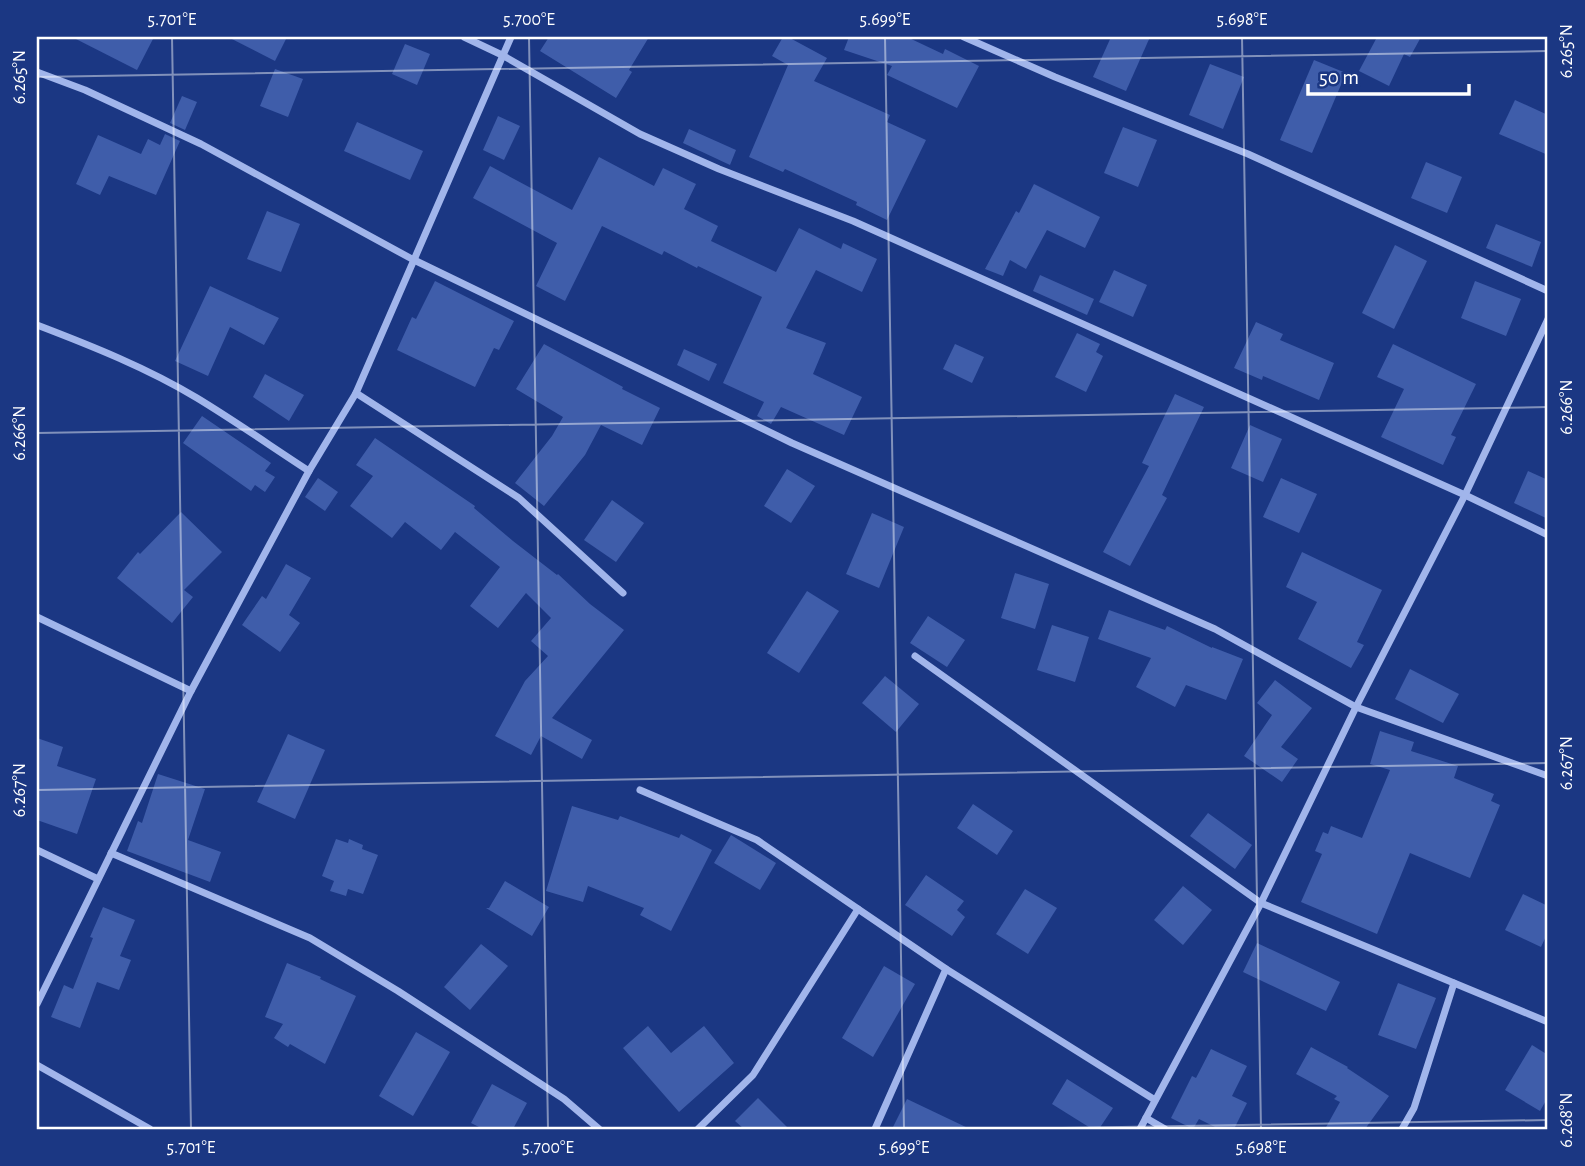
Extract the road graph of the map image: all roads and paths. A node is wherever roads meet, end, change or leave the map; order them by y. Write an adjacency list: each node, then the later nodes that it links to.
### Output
1 (464, 37): 4 (street)
2 (511, 37): 4 (street)
3 (964, 37): 7 (street)
4 (502, 55): 6 (street); 12 (street)
5 (37, 72): 6 (street)
6 (412, 259): 10 (street); 18 (street)
7 (1548, 291)
8 (1548, 319): 12 (street)
9 (37, 325): 11 (street)
10 (356, 393): 11 (street); 14 (street)
11 (309, 471): 17 (street)
12 (1465, 495): 13 (street); 18 (street)
13 (1548, 535)
14 (623, 593)
15 (37, 617): 17 (street)
16 (915, 656): 24 (street)
17 (191, 691): 22 (street)
18 (1356, 707): 19 (street); 24 (street)
19 (1548, 776)
20 (640, 790): 25 (street)
21 (37, 850): 23 (street)
22 (111, 853): 23 (street); 34 (street)
23 (99, 879): 28 (street)
24 (1261, 903): 27 (street); 31 (street)
25 (858, 909): 26 (street); 35 (street)
26 (946, 969): 31 (street); 36 (street)
27 (1454, 983): 29 (street); 39 (street)
28 (37, 1004)
29 (1548, 1022)
30 (37, 1065): 33 (street)
31 (1156, 1100): 32 (street)
32 (1146, 1118): 37 (street); 38 (street)
33 (150, 1129)
34 (599, 1129)
35 (698, 1129)
36 (875, 1129)
37 (1140, 1129)
38 (1164, 1129)
39 (1402, 1129)

